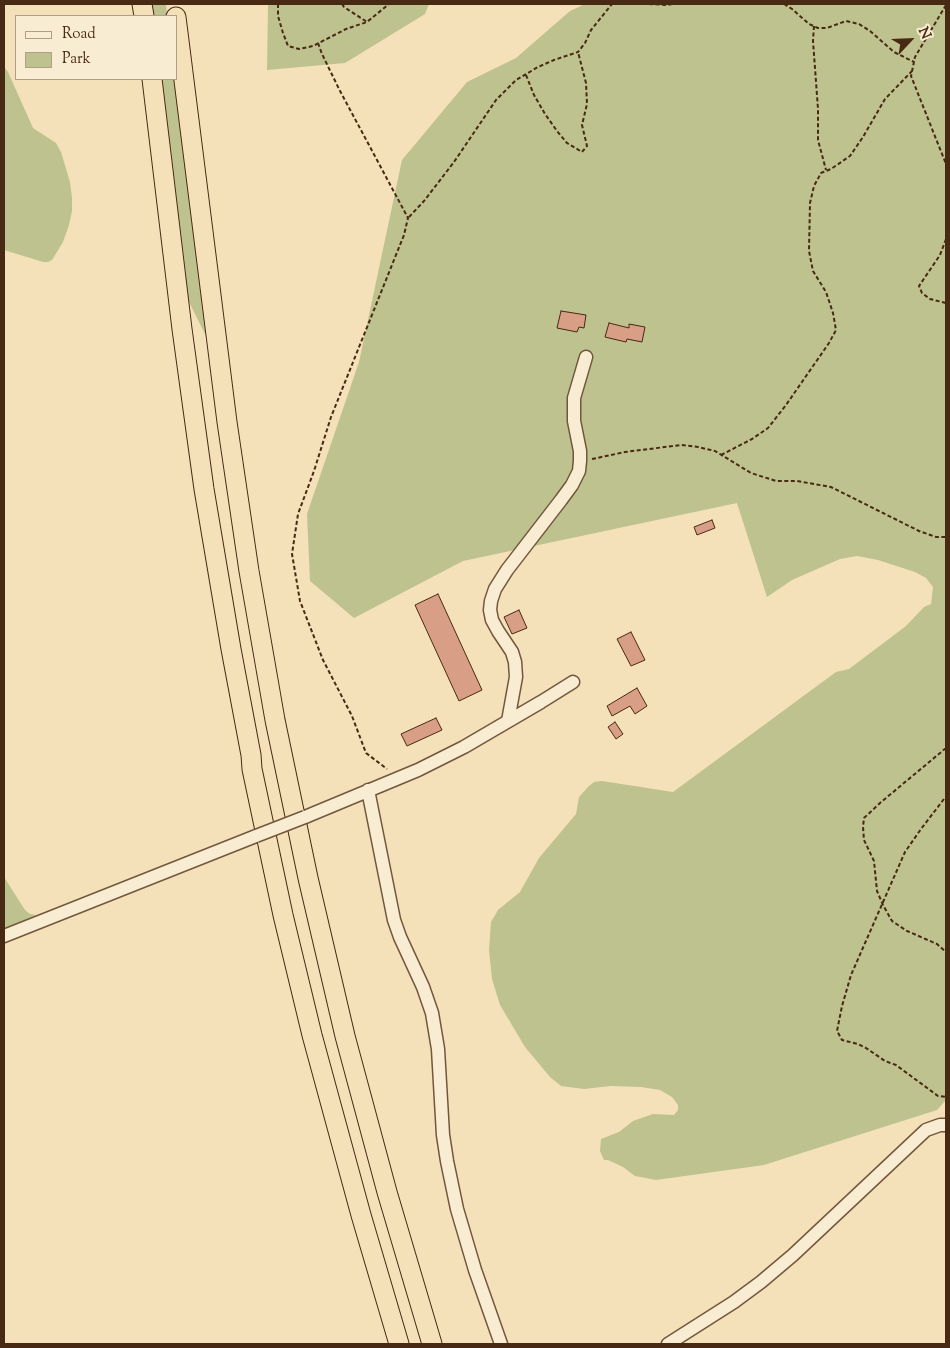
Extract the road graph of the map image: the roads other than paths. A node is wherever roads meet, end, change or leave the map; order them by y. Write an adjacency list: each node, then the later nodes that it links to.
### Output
1 (178, 33): 10 (highway)
2 (152, 80): 9 (highway)
3 (586, 357): 5 (street)
4 (574, 682): 5 (street)
5 (508, 722): 6 (street)
6 (368, 790): 7 (street, bridge); 11 (street)
7 (4, 936)
8 (946, 1125): 12 (street)
9 (399, 1344)
10 (432, 1344)
11 (501, 1344)
12 (668, 1344)

